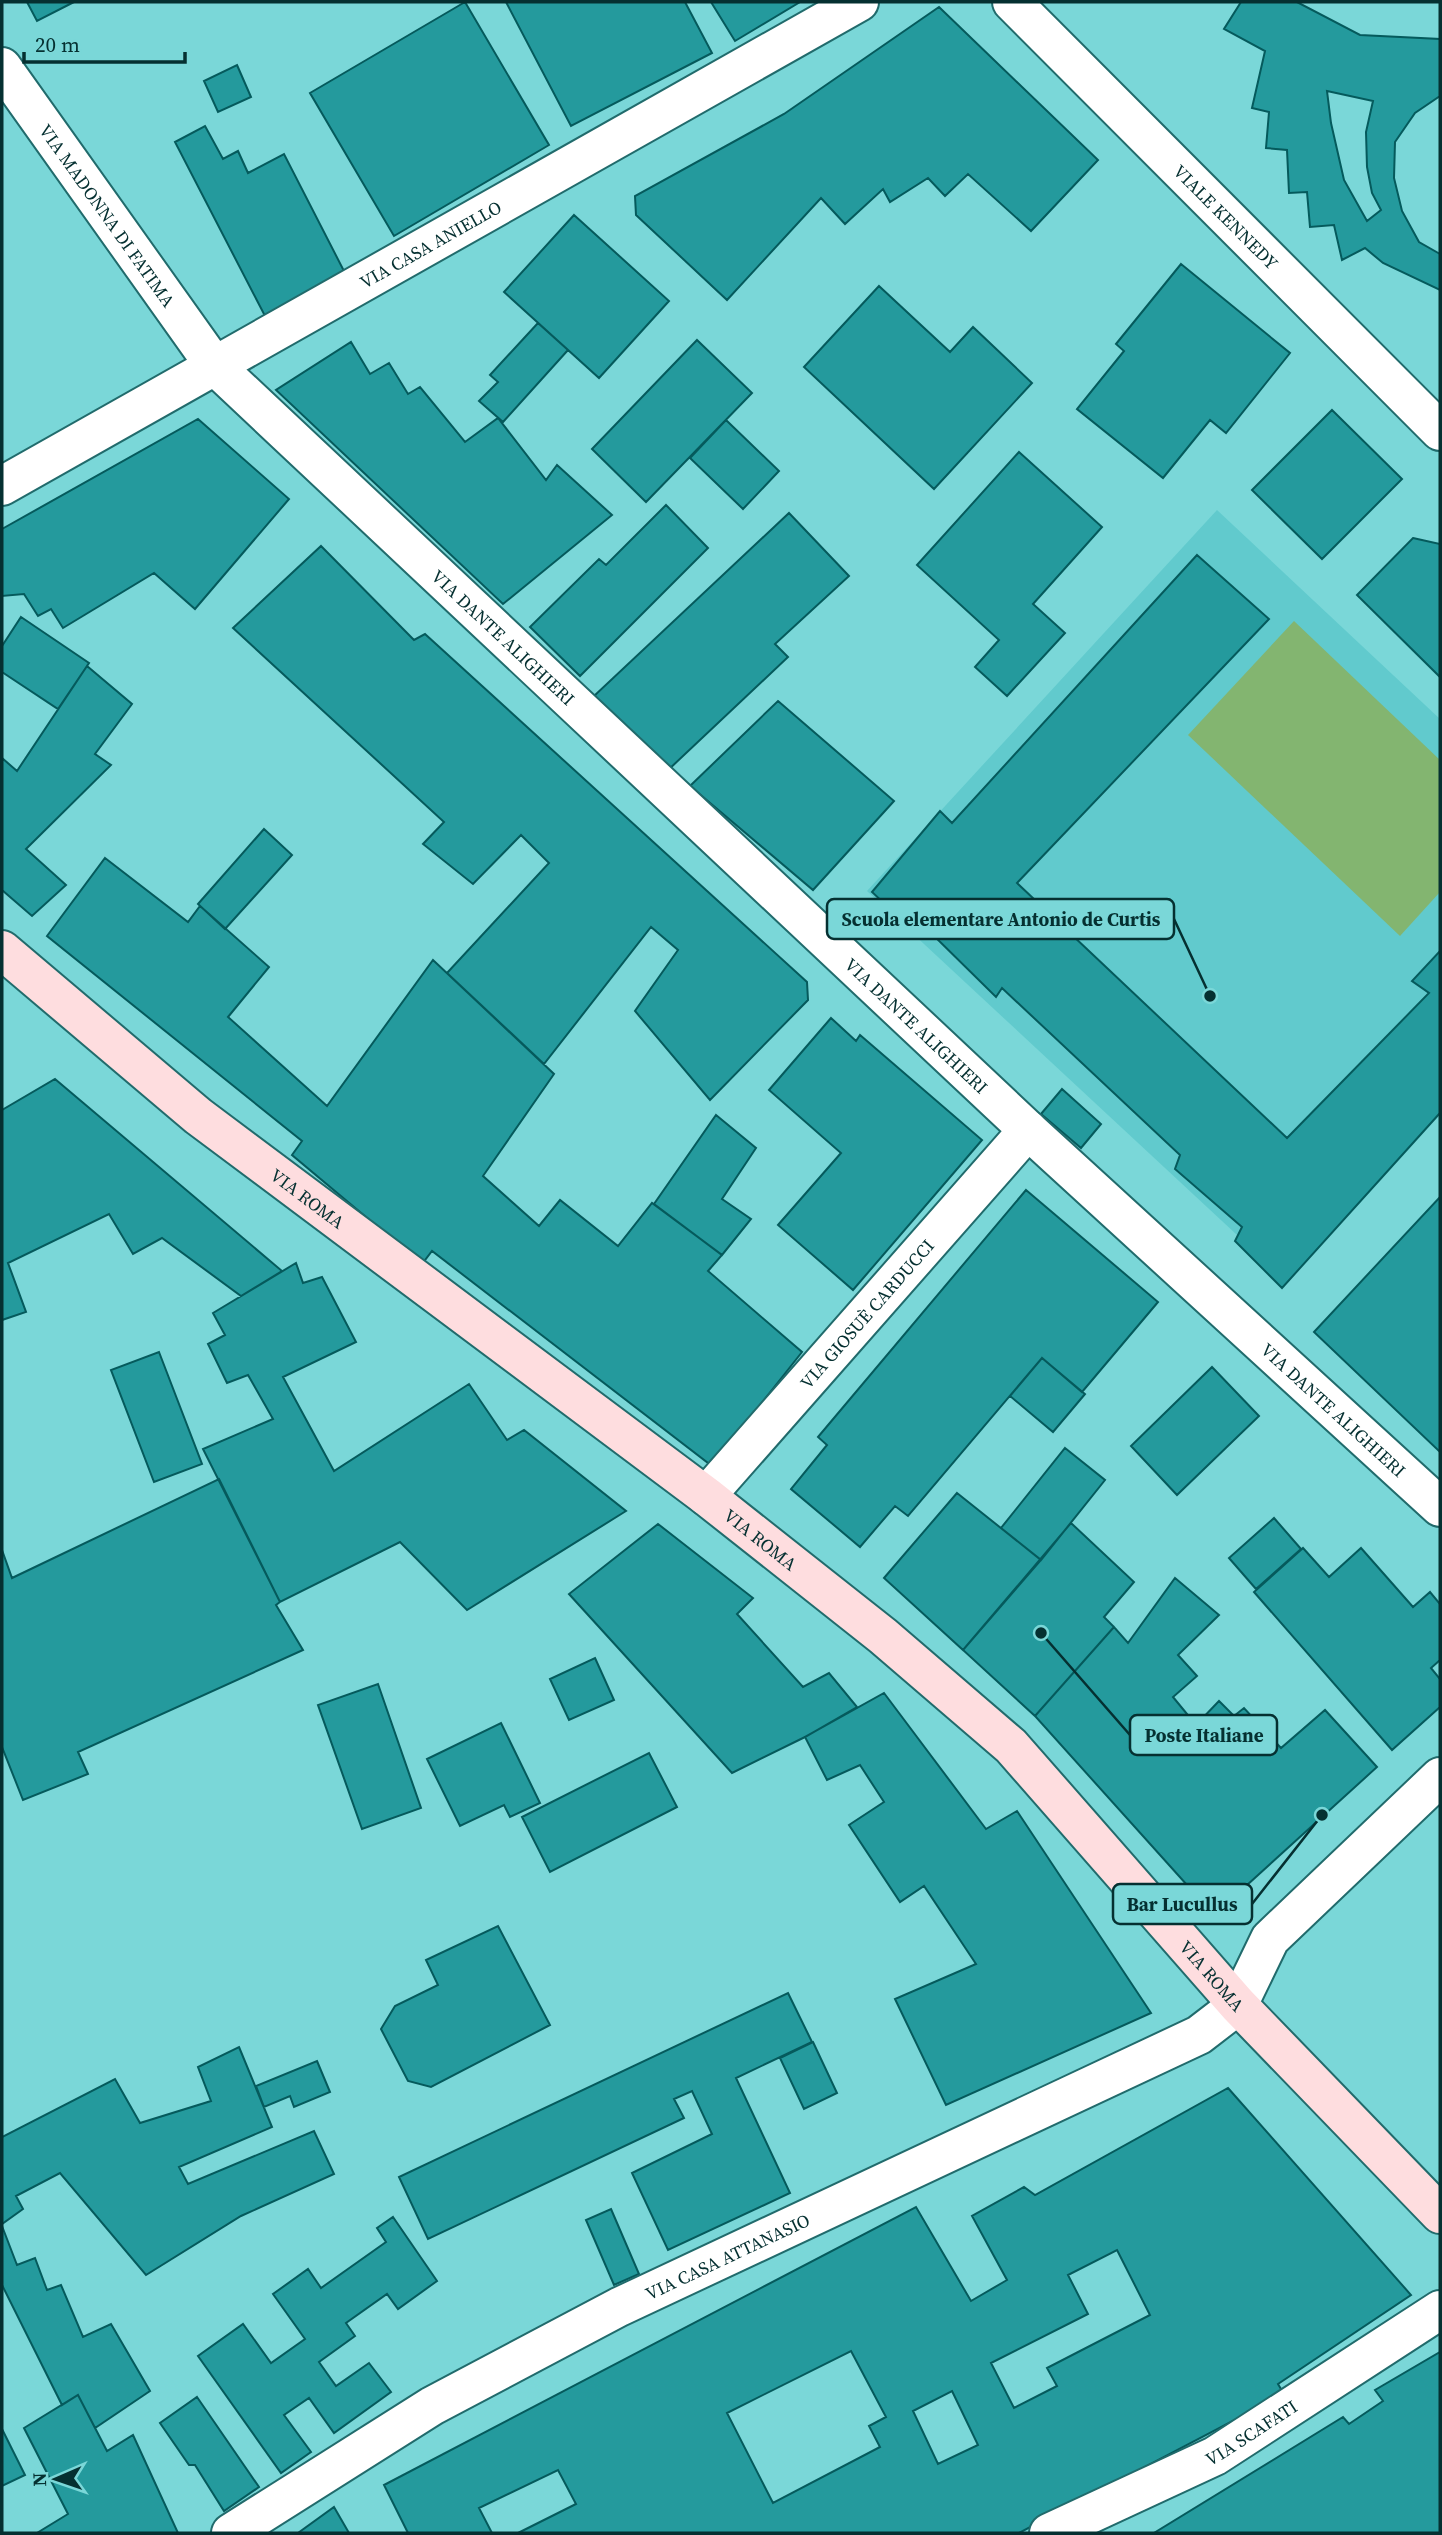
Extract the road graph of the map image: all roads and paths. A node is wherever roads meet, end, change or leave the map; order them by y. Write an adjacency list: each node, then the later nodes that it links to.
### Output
1 (859, 2): 4 (street, VIA CASA ANIELLO)
2 (1012, 2): 5 (street, VIALE KENNEDY)
3 (2, 67): 4 (street, VIA MADONNA DI FATIMA)
4 (214, 365): 6 (street, VIA CASA ANIELLO); 8 (street, VIA DANTE ALIGHIERI)
5 (1440, 430)
6 (2, 486)
7 (2, 950): 9 (main road, VIA ROMA)
8 (1028, 1130): 9 (street, VIA GIOSUÈ CARDUCCI); 10 (street, VIA DANTE ALIGHIERI)
9 (706, 1496): 12 (main road, VIA ROMA)
10 (1440, 1507)
11 (1440, 1777): 12 (street)
12 (1238, 2005): 13 (main road, VIA ROMA); 15 (street, VIA CASA ATTANASIO)
13 (1440, 2214)
14 (1440, 2309): 16 (street, VIA SCAFATI)
15 (231, 2533)
16 (1049, 2533)

